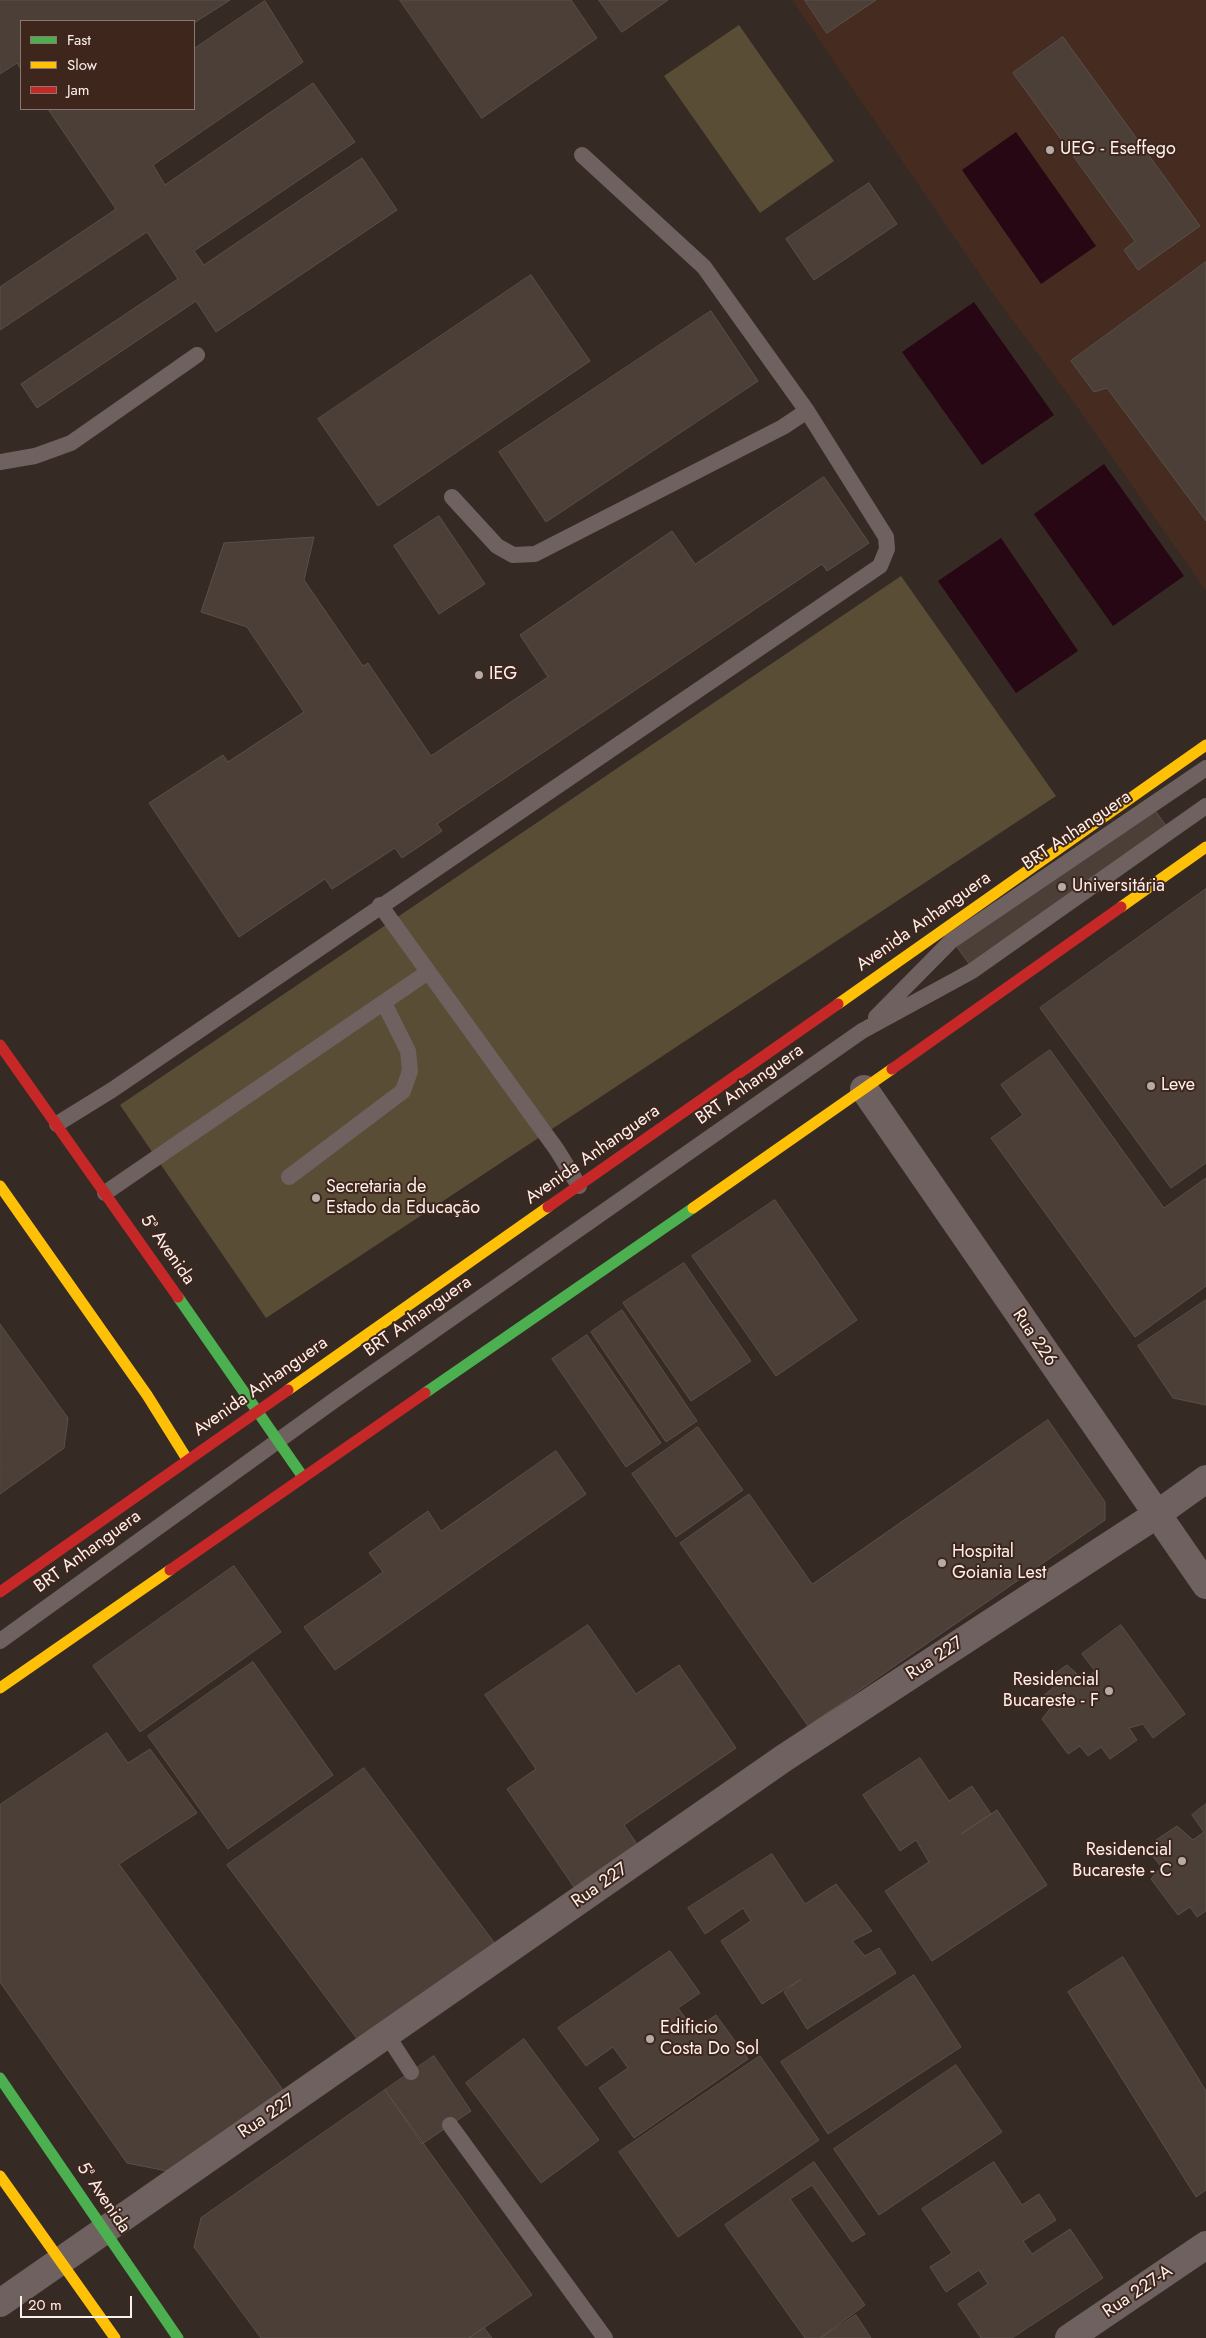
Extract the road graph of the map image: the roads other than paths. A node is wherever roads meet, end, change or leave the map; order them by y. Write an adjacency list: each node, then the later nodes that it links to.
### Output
1 (582, 155): 3 (lane)
2 (197, 355): 4 (lane)
3 (806, 411): 5 (lane); 10 (lane)
4 (0, 462)
5 (452, 497)
6 (1206, 745): 19 (main road, Avenida Anhanguera)
7 (1206, 768): 13 (lane, BRT Anhanguera)
8 (1206, 806): 13 (lane, BRT Anhanguera)
9 (1206, 847): 15 (main road)
10 (380, 905): 11 (lane); 16 (lane)
11 (428, 972): 12 (lane); 19 (lane)
12 (384, 1002): 17 (lane); 20 (lane)
13 (862, 1031): 22 (lane, BRT Anhanguera)
14 (0, 1045): 16 (main road, 5ª Avenida)
15 (864, 1088): 24 (main road); 26 (street, Rua 226)
16 (56, 1124): 20 (main road, 5ª Avenida)
17 (289, 1177)
18 (0, 1186): 23 (main road)
19 (579, 1186): 21 (main road, Avenida Anhanguera)
20 (105, 1193): 21 (main road, 5ª Avenida)
21 (259, 1411): 22 (main road, 5ª Avenida); 23 (main road, Avenida Anhanguera)
22 (278, 1441): 24 (main road, 5ª Avenida); 29 (lane, BRT Anhanguera)
23 (187, 1459): 28 (main road, Avenida Anhanguera)
24 (303, 1477): 30 (main road)
25 (1206, 1479): 26 (street, Rua 227)
26 (1156, 1515): 27 (street, Rua 226); 31 (street, Rua 227)
27 (1206, 1585)
28 (0, 1592)
29 (0, 1640)
30 (0, 1688)
31 (387, 2035): 32 (lane); 36 (street, Rua 227)
32 (411, 2072)
33 (0, 2078): 36 (main road, 5ª Avenida)
34 (450, 2125): 42 (lane)
35 (0, 2176): 38 (main road)
36 (103, 2230): 38 (street, Rua 227); 41 (main road, 5ª Avenida)
37 (1206, 2245): 43 (street, Rua 227-A)
38 (60, 2261): 39 (street, Rua 227); 40 (main road)
39 (0, 2303)
40 (115, 2338)
41 (178, 2338)
42 (605, 2338)
43 (1069, 2338)

